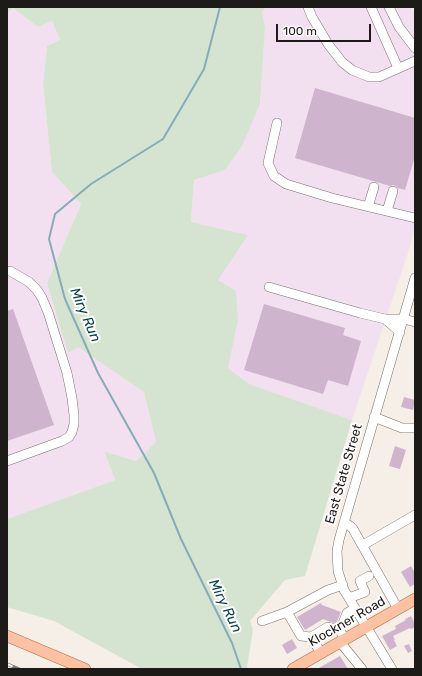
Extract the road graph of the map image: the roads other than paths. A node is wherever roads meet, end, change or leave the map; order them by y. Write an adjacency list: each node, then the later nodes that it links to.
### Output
1 (308, 7): 6 (street)
2 (371, 7): 6 (street)
3 (389, 7): 4 (street)
4 (415, 48)
5 (415, 60): 6 (street)
6 (398, 68)
7 (277, 123): 10 (street)
8 (374, 187): 10 (street)
9 (393, 191): 11 (street)
10 (368, 207): 11 (street)
11 (387, 211): 12 (street)
12 (415, 218)
13 (10, 271): 23 (street)
14 (415, 278): 16 (street, East State Street)
15 (269, 287): 17 (street)
16 (414, 289): 18 (street, East State Street)
17 (385, 319): 18 (street); 20 (street)
18 (404, 319): 19 (street); 20 (street, East State Street)
19 (415, 322)
20 (400, 332): 21 (street, East State Street)
21 (374, 417): 22 (street); 25 (street, East State Street)
22 (415, 428)
23 (7, 461)
24 (415, 515): 26 (street)
25 (344, 522): 26 (street); 28 (street, East State Street)
26 (363, 545): 32 (street)
27 (369, 576): 29 (street)
28 (342, 586): 29 (street, East State Street); 33 (street)
29 (349, 598): 31 (street, East State Street)
30 (415, 599): 32 (main road, Klockner Road)
31 (355, 608): 35 (street, East State Street); 38 (street)
32 (398, 609): 35 (main road, Klockner Road)
33 (287, 612): 34 (street); 37 (street)
34 (262, 621)
35 (366, 627): 38 (main road, Klockner Road); 43 (street, East State Street)
36 (7, 636): 40 (main road)
37 (311, 637): 38 (street); 39 (street)
38 (342, 637): 39 (main road, Klockner Road); 42 (street)
39 (321, 653): 41 (main road, Klockner Road)
40 (85, 669)
41 (293, 669)
42 (362, 669)
43 (392, 669)

